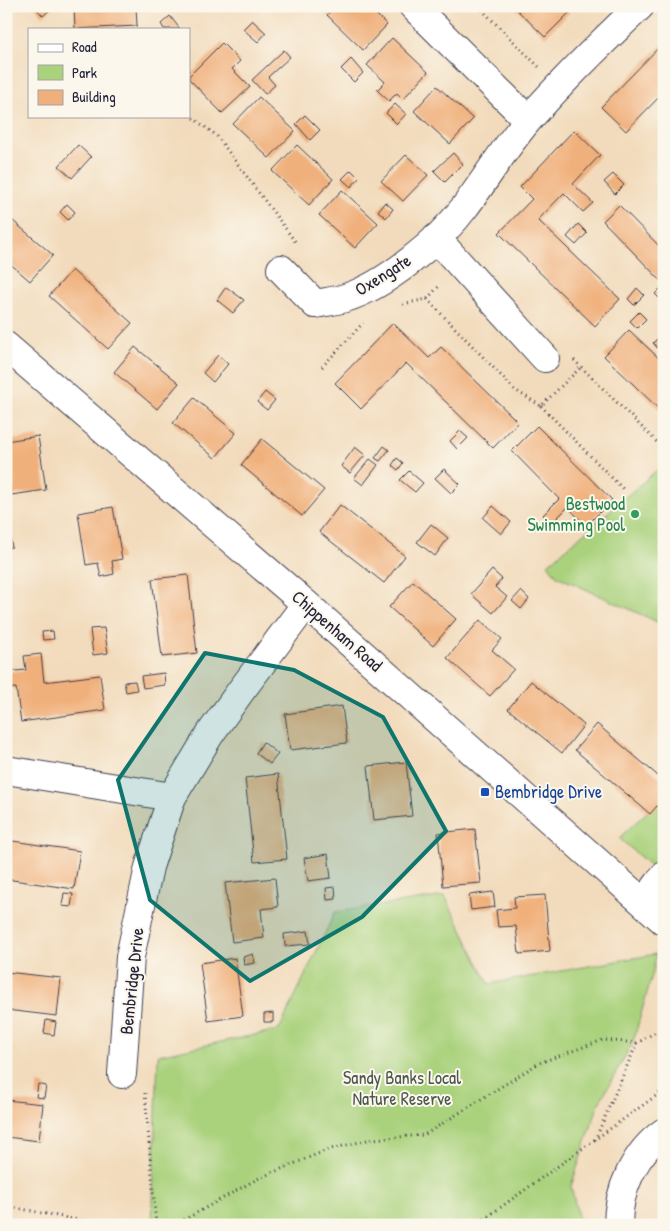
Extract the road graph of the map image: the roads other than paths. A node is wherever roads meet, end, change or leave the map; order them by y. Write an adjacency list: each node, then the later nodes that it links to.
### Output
1 (413, 6): 3 (street)
2 (640, 6): 3 (street, Oxengate)
3 (528, 120): 4 (street, Oxengate)
4 (436, 238): 5 (street, Oxengate); 7 (street)
5 (281, 269)
6 (6, 346): 8 (street, Chippenham Road)
7 (545, 358)
8 (306, 604): 10 (street, Bembridge Drive); 12 (street, Chippenham Road)
9 (6, 770): 10 (street)
10 (172, 797): 14 (street, Bembridge Drive)
11 (664, 876): 12 (street)
12 (644, 903): 13 (street, Chippenham Road)
13 (664, 921)
14 (122, 1074)
15 (664, 1132): 16 (street)
16 (618, 1225)

